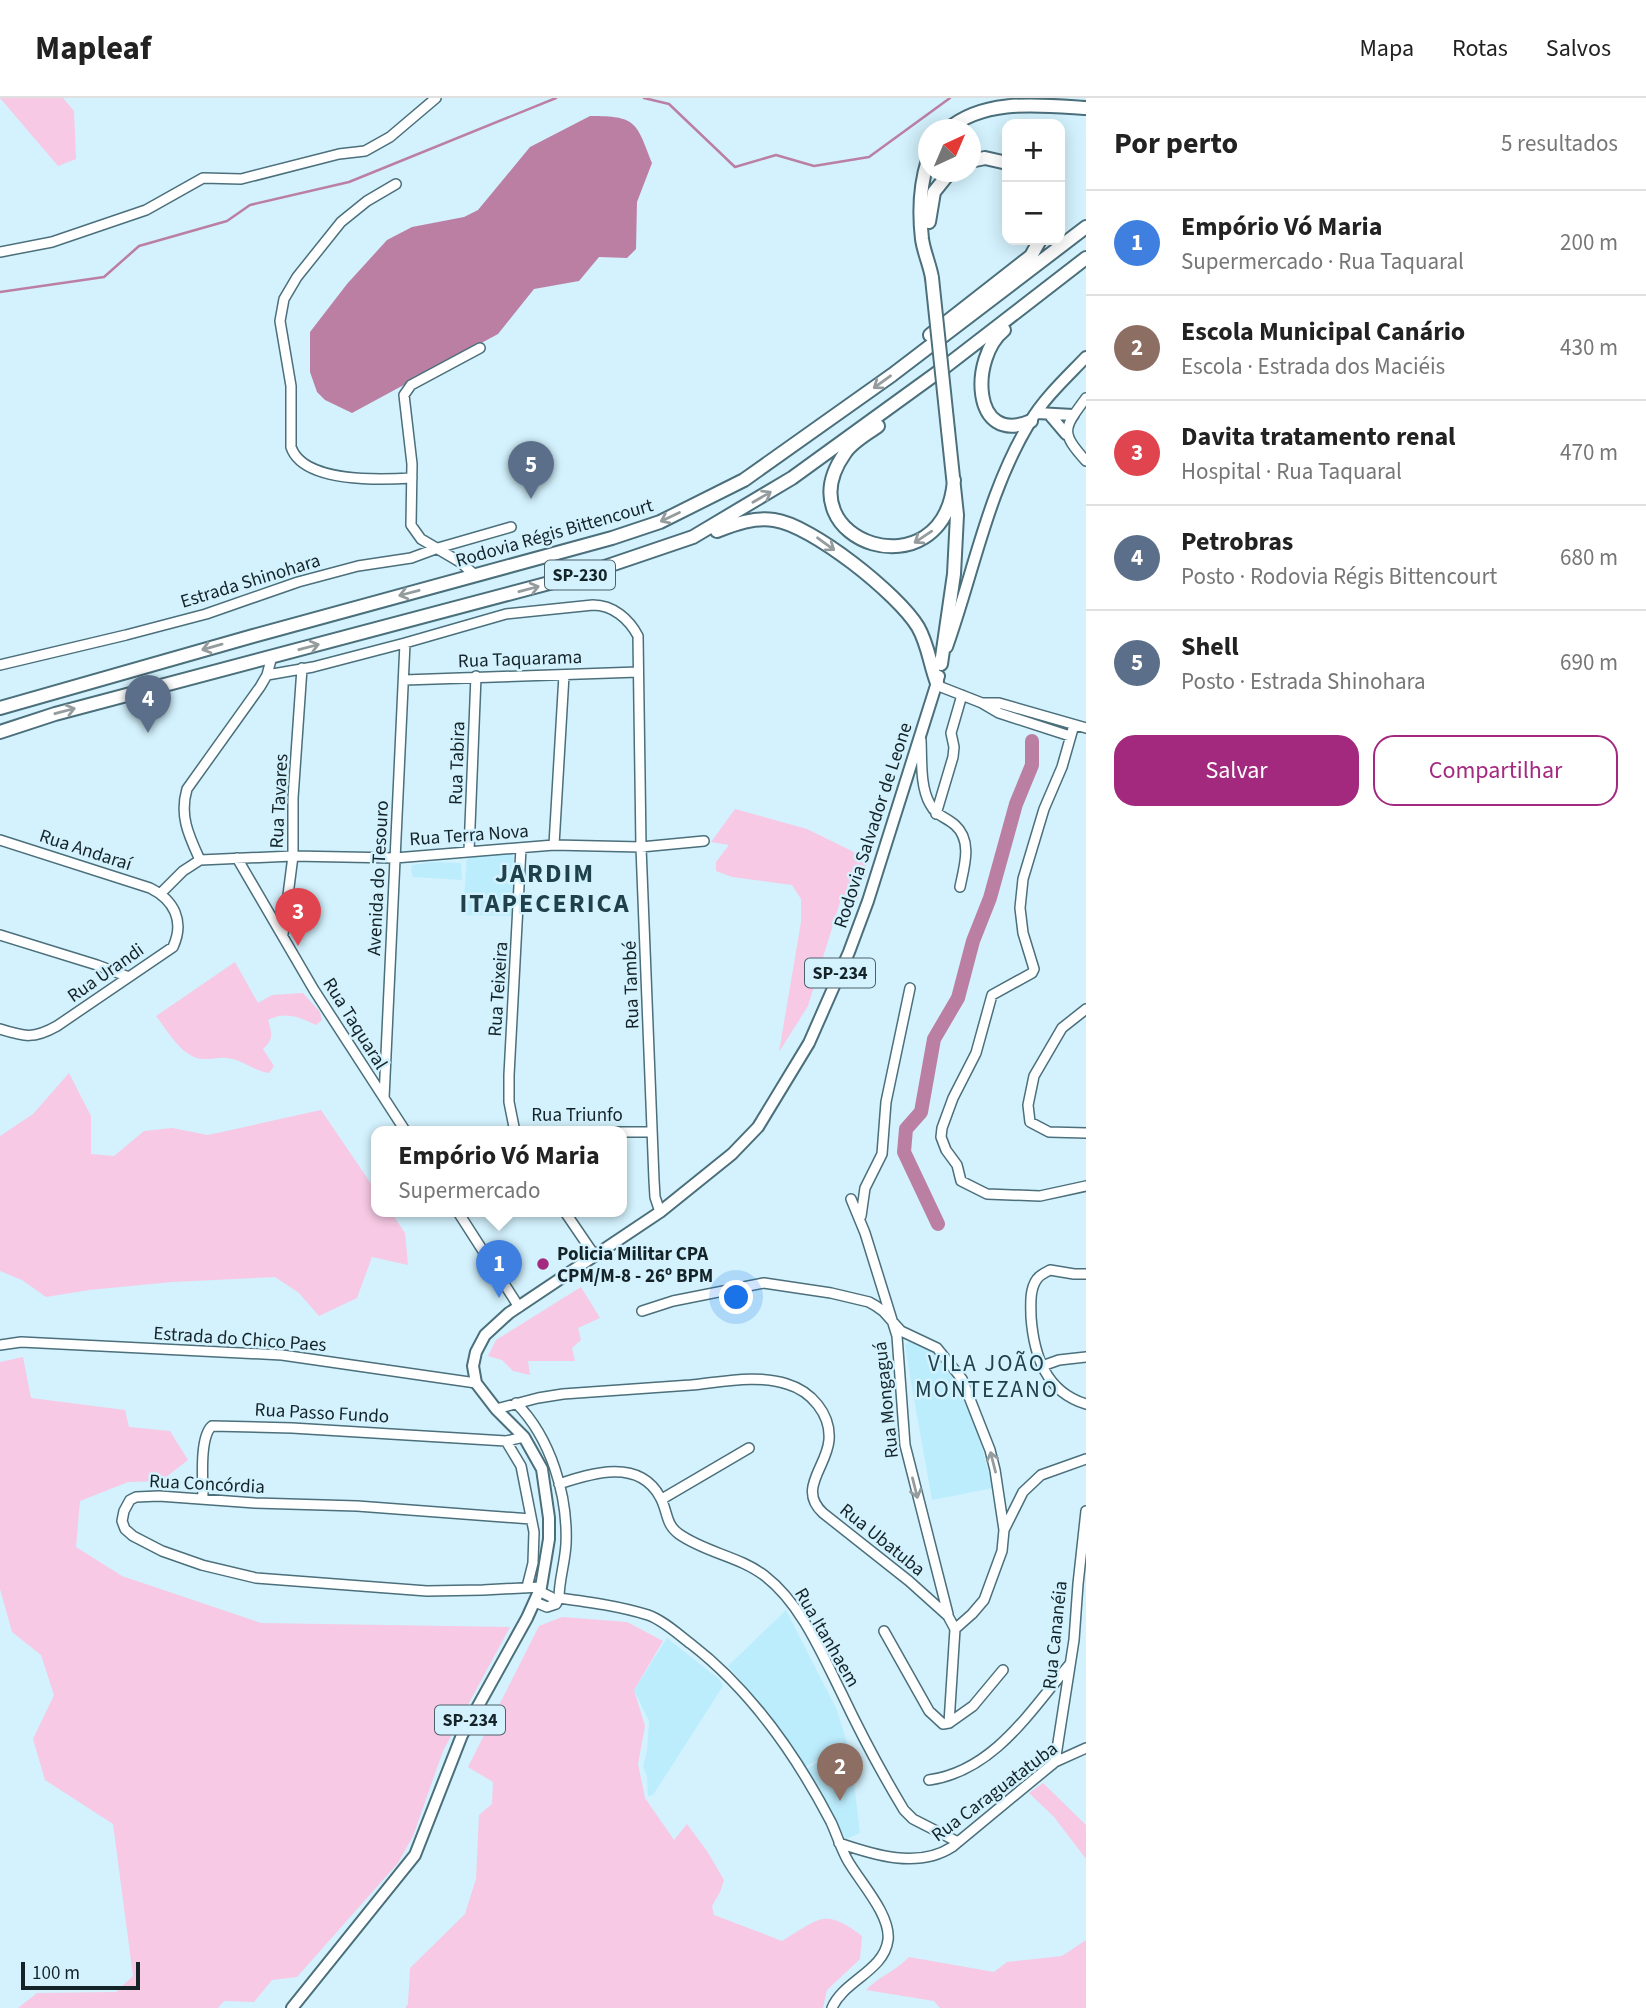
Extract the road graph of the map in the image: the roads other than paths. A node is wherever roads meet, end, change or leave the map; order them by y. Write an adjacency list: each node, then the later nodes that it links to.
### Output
1 (436, 98): 11 (street)
2 (1086, 108): 3 (highway)
3 (961, 119)
4 (981, 159): 5 (highway)
5 (1002, 162)
6 (922, 182): 14 (highway)
7 (941, 182): 14 (highway)
8 (396, 184): 25 (street)
9 (1086, 228): 17 (highway, Rodovia Régis Bittencourt / SP-230)
10 (1037, 245): 17 (highway)
11 (0, 252)
12 (1086, 258): 18 (highway, SP-230)
13 (1086, 265): 22 (highway)
14 (931, 273): 26 (highway, bridge)
15 (480, 348): 25 (street)
16 (1086, 357): 22 (main road, Rodovia Salvador de Leone / SP-234)
17 (912, 359): 30 (highway, Rodovia Régis Bittencourt / SP-230, one-way to 30)
18 (941, 370): 26 (highway, one-way to 18); 28 (highway, SP-230, one-way to 18)
19 (1086, 398): 21 (street)
20 (1049, 414): 21 (main road); 22 (main road); 23 (main road)
21 (1073, 415): 23 (street)
22 (1034, 417): 33 (main road, Rodovia Salvador de Leone / SP-234)
23 (1066, 434): 24 (street)
24 (1086, 461)
25 (412, 478): 29 (street)
26 (954, 480): 33 (highway)
27 (511, 527): 29 (street, Estrada Shinohara)
28 (693, 537): 32 (highway, SP-230, one-way to 28); 41 (highway, one-way to 41)
29 (438, 548): 30 (street); 34 (street, Estrada Shinohara)
30 (475, 575): 44 (highway, Rodovia Régis Bittencourt / SP-230, one-way to 44)
31 (405, 643): 35 (street, Rua També); 36 (street, Rua També); 40 (street, Avenida do Tesouro)
32 (271, 656): 37 (street); 48 (highway, SP-230, one-way to 32)
33 (941, 664): 41 (main road, Rodovia Salvador de Leone / SP-234)
34 (0, 665)
35 (302, 668): 37 (street, Rua També); 57 (street, Rua Tavares)
36 (638, 672): 38 (street, Rua Taquarama); 54 (street, Rua També)
37 (267, 675): 60 (street)
38 (564, 675): 39 (street, Rua Taquarama); 53 (street)
39 (476, 676): 40 (street, Rua Taquarama); 56 (street, Rua Tabira)
40 (404, 680): 59 (street, Avenida do Tesouro)
41 (936, 684): 42 (street); 47 (main road, Rodovia Salvador de Leone / SP-234)
42 (962, 695): 43 (street); 50 (street)
43 (982, 703): 45 (street); 49 (street)
44 (0, 708)
45 (1074, 725): 46 (street); 49 (street)
46 (1086, 728)
47 (921, 731): 50 (street); 77 (main road, Rodovia Salvador de Leone / SP-234)
48 (0, 732)
49 (1070, 736): 75 (street)
50 (936, 814): 61 (street)
51 (0, 840): 62 (street, Rua Andaraí)
52 (704, 842): 54 (street, Rua Terra Nova)
53 (554, 845): 54 (street, Rua Terra Nova); 55 (street, Rua Terra Nova)
54 (641, 847): 73 (street, Rua També)
55 (522, 848): 56 (street, Rua Terra Nova); 71 (street, Rua Teixeira)
56 (469, 851): 59 (street, Rua Terra Nova)
57 (293, 856): 58 (street, Rua Terra Nova); 59 (street, Rua Terra Nova); 63 (street, Rua Tavares)
58 (237, 858): 60 (street); 63 (street, Rua Taquaral)
59 (395, 858): 69 (street, Avenida do Tesouro)
60 (200, 860): 62 (street)
61 (960, 887)
62 (161, 893): 65 (street, Rua Urandi)
63 (283, 934): 69 (street, Rua Taquaral)
64 (0, 935): 65 (street)
65 (129, 977): 68 (street, Rua Urandi)
66 (910, 988): 80 (street, Rua Mongaguá)
67 (1086, 1009): 74 (street)
68 (0, 1030)
69 (384, 1098): 70 (street, Rua Taquaral)
70 (402, 1126)
71 (514, 1126)
72 (627, 1132): 73 (street, Rua Triunfo)
73 (652, 1132): 77 (street, Rua També)
74 (1086, 1133)
75 (1086, 1186)
76 (851, 1199): 80 (street, Rua Mongaguá)
77 (660, 1212): 81 (main road, Rodovia Salvador de Leone / SP-234)
78 (461, 1217): 83 (street)
79 (568, 1217): 81 (street)
80 (861, 1221): 85 (street, Rua Mongaguá)
81 (595, 1256): 83 (main road, Rodovia Salvador de Leone / SP-234)
82 (1086, 1274): 88 (street)
83 (519, 1307): 89 (main road, Rodovia Salvador de Leone / SP-234)
84 (642, 1311): 85 (street)
85 (893, 1324): 102 (street, one-way to 85); 106 (street, Rua Mongaguá, one-way to 106)
86 (0, 1345): 89 (street, Estrada do Chico Paes)
87 (1086, 1357): 88 (street)
88 (1042, 1366): 91 (street)
89 (476, 1383): 92 (main road, SP-234)
90 (516, 1404): 92 (street, Rua Ubatuba); 97 (street); 106 (street, Rua Ubatuba)
91 (1086, 1405)
92 (496, 1409): 93 (main road, SP-234)
93 (524, 1437): 94 (street, Rua Passo Fundo); 104 (main road, SP-234)
94 (506, 1441): 98 (street, Rua Passo Fundo); 101 (street)
95 (748, 1448): 99 (street)
96 (1086, 1459): 102 (street)
97 (559, 1484): 99 (street, Rua Itanhaem); 105 (street)
98 (203, 1499): 101 (street, Rua Concórdia); 103 (street, Rua Concórdia)
99 (662, 1499): 115 (street, Rua Itanhaem)
100 (1086, 1511): 109 (street, Rua Cananéia)
101 (531, 1519): 103 (street)
102 (1004, 1530): 107 (street)
103 (527, 1587): 104 (street, Rua Concórdia)
104 (538, 1593): 105 (street, Rua Concórdia); 117 (main road, SP-234)
105 (558, 1601): 116 (street, Rua Concórdia)
106 (948, 1616): 107 (street, Rua Ubatuba)
107 (955, 1629): 111 (street)
108 (884, 1631): 111 (street)
109 (1071, 1662): 113 (street, Rua Cananéia); 114 (street)
110 (1003, 1670): 111 (street)
111 (949, 1723)
112 (1086, 1748): 113 (street, Rua Caraguatatuba)
113 (1055, 1762): 115 (street, Rua Caraguatatuba)
114 (929, 1780)
115 (958, 1842): 116 (street, Rua Caraguatatuba)
116 (839, 1843): 118 (street, Rua Concórdia)
117 (292, 2008)
118 (832, 2008)

